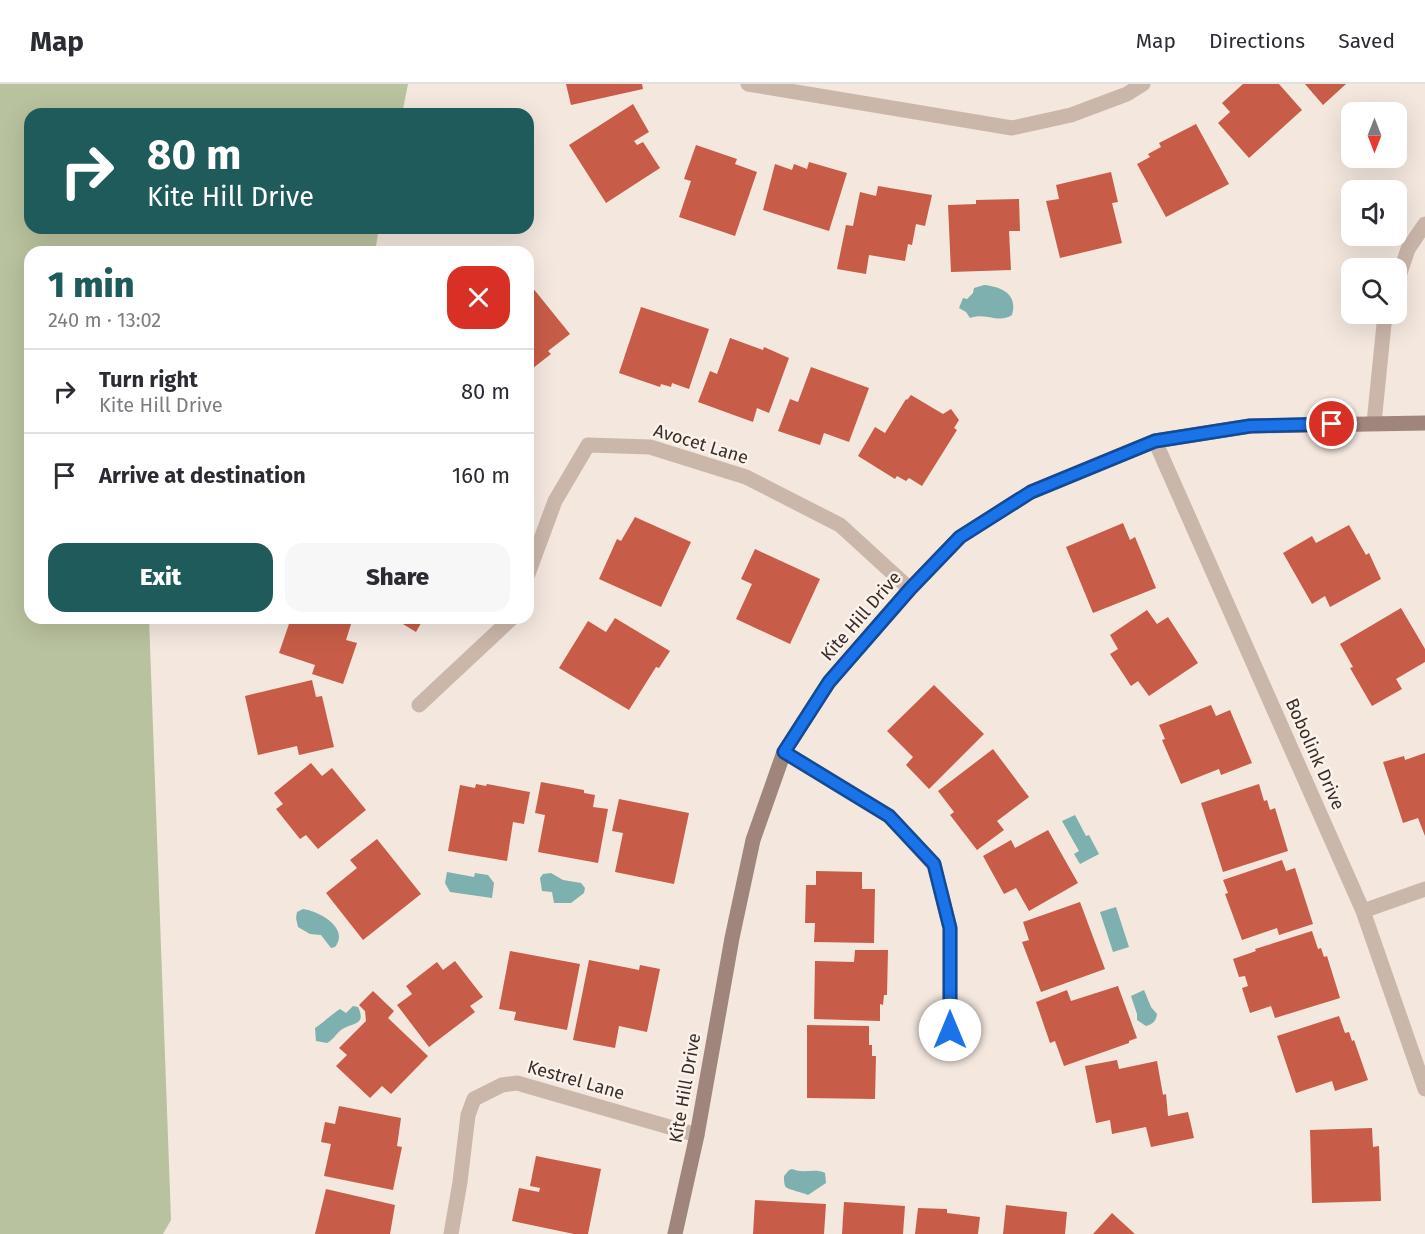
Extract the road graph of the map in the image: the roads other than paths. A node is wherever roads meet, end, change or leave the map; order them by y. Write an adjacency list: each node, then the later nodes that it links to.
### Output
1 (748, 84): 2 (street)
2 (1143, 84)
3 (1425, 224): 4 (street)
4 (1405, 258)
5 (1384, 324): 6 (street)
6 (1374, 423): 7 (street, Kite Hill Drive); 8 (street, Kite Hill Drive)
7 (1425, 423)
8 (1155, 441): 10 (street, Kite Hill Drive); 15 (street, Bobolink Drive)
9 (534, 558): 10 (street, Avocet Lane)
10 (910, 589): 13 (street, Kite Hill Drive)
11 (506, 624): 12 (street)
12 (419, 705)
13 (784, 752): 16 (street); 18 (street, Kite Hill Drive)
14 (1425, 889): 15 (street)
15 (1363, 910): 17 (street, Bobolink Drive)
16 (950, 1030)
17 (1425, 1089)
18 (697, 1135): 19 (street, Kestrel Lane); 20 (street, Kite Hill Drive)
19 (451, 1234)
20 (675, 1234)

